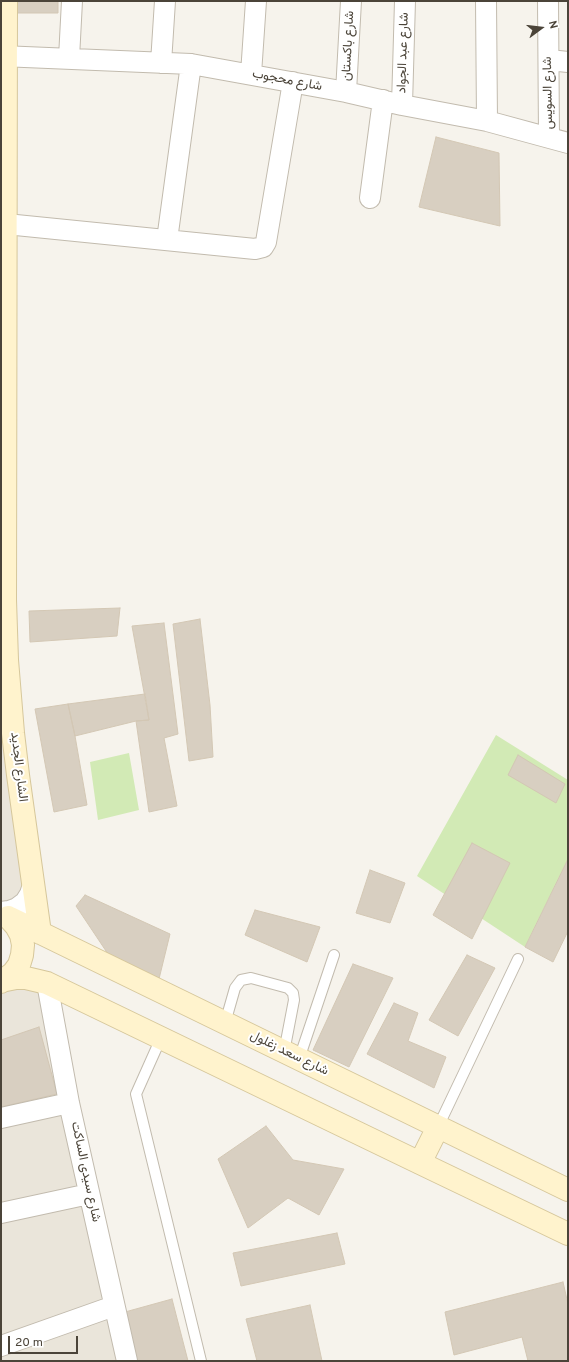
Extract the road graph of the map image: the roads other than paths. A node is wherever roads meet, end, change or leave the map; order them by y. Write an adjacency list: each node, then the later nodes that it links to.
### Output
1 (6, 1): 9 (main road, الشارع الجديد)
2 (72, 1): 10 (street)
3 (165, 1): 13 (street)
4 (256, 1): 15 (street)
5 (351, 1): 17 (street, شارع باكستان)
6 (405, 1): 19 (street, شارع عبد الجواد)
7 (486, 1): 20 (street)
8 (548, 1): 11 (street, شارع السويس)
9 (4, 56): 10 (street, شارع محجوب); 23 (main road, الشارع الجديد)
10 (69, 58): 13 (street, شارع محجوب)
11 (548, 60): 12 (street); 21 (street, شارع السويس)
12 (568, 62)
13 (161, 63): 14 (street, شارع محجوب)
14 (191, 64): 15 (street, شارع محجوب); 24 (street)
15 (251, 74): 16 (street, شارع محجوب)
16 (293, 82): 17 (street, شارع محجوب); 24 (street)
17 (346, 92): 18 (street, شارع محجوب)
18 (382, 100): 19 (street, شارع محجوب); 22 (street)
19 (402, 105): 20 (street, شارع محجوب)
20 (487, 121): 21 (street, شارع محجوب)
21 (559, 140)
22 (370, 198)
23 (6, 224): 24 (street); 26 (main road, الشارع الجديد)
24 (167, 240)
25 (1, 635): 26 (street)
26 (7, 660): 27 (main road, الشارع الجديد)
27 (7, 733): 28 (main road, الشارع الجديد)
28 (32, 876): 29 (street); 30 (main road, الشارع الجديد)
29 (4, 914): 30 (main road, شارع سعد زغلول); 33 (main road)
30 (40, 933): 35 (main road, شارع سعد زغلول)
31 (334, 955): 37 (lane)
32 (518, 959): 40 (lane)
33 (3, 981): 34 (main road)
34 (47, 982): 36 (main road); 38 (street, شارع سيدى الساكت)
35 (226, 1023): 37 (main road, شارع سعد زغلول); 37 (lane)
36 (161, 1038): 41 (main road); 49 (lane)
37 (292, 1055): 40 (main road, شارع سعد زغلول)
38 (69, 1103): 39 (street); 43 (street, شارع سيدى الساكت)
39 (1, 1118)
40 (438, 1127): 41 (main road); 42 (main road, شارع سعد زغلول)
41 (420, 1163): 45 (main road)
42 (568, 1190)
43 (89, 1194): 44 (street); 46 (street, شارع سيدى الساكت)
44 (1, 1213)
45 (568, 1234)
46 (114, 1306): 47 (street); 48 (street, شارع سيدى الساكت)
47 (1, 1346)
48 (127, 1361)
49 (201, 1361)

